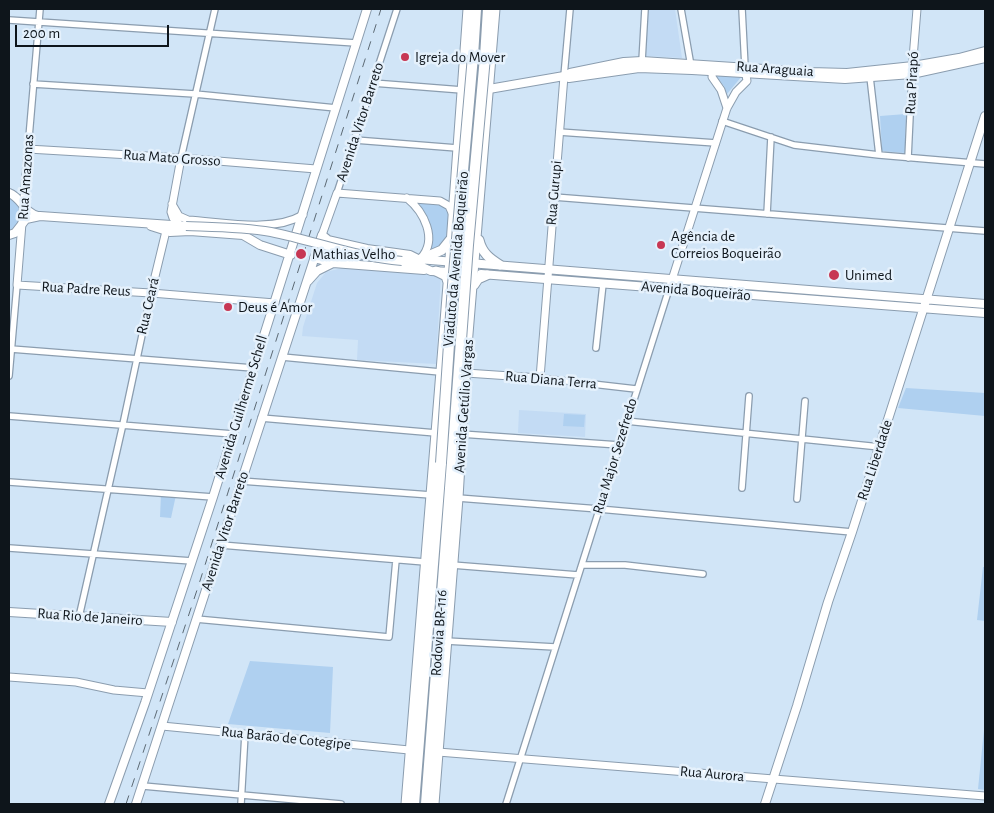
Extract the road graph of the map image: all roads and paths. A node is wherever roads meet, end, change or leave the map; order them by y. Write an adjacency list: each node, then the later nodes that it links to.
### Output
1 (40, 9): 15 (street, Rua Amazonas)
2 (215, 9): 16 (street)
3 (367, 9): 17 (main road, Avenida Guilherme Schell)
4 (397, 9): 27 (street, Avenida Vitor Barreto)
5 (468, 9): 30 (main road, Avenida Getúlio Vargas)
6 (476, 9): 123 (highway, Viaduto da Avenida Boqueirão, bridge)
7 (488, 9): 122 (highway, Viaduto da Avenida Boqueirão, bridge)
8 (495, 9): 29 (main road, Avenida Getúlio Vargas)
9 (570, 9): 25 (street, Rua Gurupi)
10 (645, 9): 20 (street)
11 (681, 9): 21 (street)
12 (742, 9): 24 (street)
13 (917, 9): 22 (street, Rua Pirapó)
14 (9, 20): 15 (street)
15 (39, 22): 16 (street); 28 (street, Rua Amazonas)
16 (210, 33): 17 (street); 31 (street)
17 (356, 43): 32 (main road, Avenida Guilherme Schell)
18 (985, 52): 22 (main road, Rua Araguaia)
19 (985, 58): 22 (main road, Rua Araguaia)
20 (642, 61): 21 (main road, Rua Araguaia); 25 (main road, Rua Araguaia)
21 (691, 67): 23 (main road, Rua Araguaia); 23 (main road, Rua Araguaia); 25 (main road, Rua Araguaia)
22 (912, 70): 24 (main road, Rua Araguaia); 26 (main road, Rua Araguaia); 44 (street, Rua Pirapó)
23 (712, 71): 24 (main road, Rua Araguaia); 33 (street)
24 (746, 74): 26 (main road, Rua Araguaia); 33 (street, Rua Major Sezefredo)
25 (564, 76): 29 (main road, Rua Araguaia); 36 (street, Rua Gurupi)
26 (870, 77): 42 (street)
27 (373, 83): 30 (street); 38 (street, Avenida Vitor Barreto)
28 (33, 84): 31 (street); 41 (street, Rua Amazonas)
29 (489, 89): 64 (main road, Avenida Getúlio Vargas)
30 (462, 90): 40 (main road, Avenida Getúlio Vargas)
31 (195, 94): 32 (street); 43 (street)
32 (336, 108): 47 (main road, Avenida Guilherme Schell)
33 (726, 108): 35 (street, Rua Major Sezefredo)
34 (985, 116): 45 (main road, Rua Liberdade)
35 (722, 121): 37 (street); 39 (street, Rua Major Sezefredo)
36 (559, 132): 39 (street); 50 (street, Rua Gurupi)
37 (771, 137): 42 (street); 55 (street)
38 (355, 140): 40 (street); 48 (street, Avenida Vitor Barreto)
39 (716, 143): 54 (street, Rua Major Sezefredo)
40 (457, 148): 58 (main road, Avenida Getúlio Vargas)
41 (28, 149): 43 (street, Rua Mato Grosso); 53 (street, Rua Amazonas)
42 (878, 155): 44 (street)
43 (181, 158): 47 (street, Rua Mato Grosso); 52 (street)
44 (908, 158): 45 (street)
45 (970, 163): 46 (street); 63 (main road, Rua Liberdade)
46 (985, 164)
47 (316, 169): 56 (main road, Avenida Guilherme Schell)
48 (336, 192): 51 (street); 68 (street, Avenida Vitor Barreto)
49 (9, 193): 53 (main road)
50 (554, 197): 54 (street); 78 (street, Rua Gurupi)
51 (407, 198): 58 (street); 72 (street)
52 (172, 204): 56 (street); 61 (street)
53 (24, 208): 57 (main road); 59 (street, Rua Amazonas)
54 (695, 208): 55 (street); 84 (street, Rua Major Sezefredo)
55 (767, 214): 63 (street)
56 (303, 215): 70 (main road, Avenida Guilherme Schell)
57 (40, 216): 59 (main road); 60 (main road)
58 (453, 216): 62 (main road, Avenida Getúlio Vargas)
59 (23, 221): 67 (main road); 88 (street, Rua Amazonas)
60 (135, 222): 61 (main road, Avenida Boqueirão); 65 (main road)
61 (183, 226): 65 (street); 73 (main road, Avenida Boqueirão, bridge)
62 (452, 227): 64 (main road); 69 (main road, Avenida Getúlio Vargas)
63 (949, 229): 66 (street); 92 (main road, Rua Liberdade)
64 (478, 230): 76 (main road, Avenida Getúlio Vargas); 77 (main road)
65 (166, 231): 70 (main road); 91 (street, Rua Ceará)
66 (985, 231)
67 (9, 235)
68 (323, 238): 71 (main road, Avenida Vitor Barreto); 72 (main road)
69 (451, 238): 72 (main road); 74 (main road, Avenida Getúlio Vargas)
70 (291, 255): 93 (main road, Avenida Guilherme Schell)
71 (314, 258): 75 (main road); 85 (main road, Avenida Vitor Barreto)
72 (420, 259): 73 (main road, Avenida Boqueirão); 74 (main road, Avenida Boqueirão)
73 (405, 261): 79 (main road, Avenida Boqueirão)
74 (450, 261): 76 (main road, Avenida Boqueirão); 80 (main road, Avenida Getúlio Vargas)
75 (333, 263): 79 (main road); 85 (main road)
76 (475, 263): 77 (main road, Avenida Boqueirão); 81 (main road, Avenida Getúlio Vargas)
77 (500, 265): 78 (main road, Avenida Boqueirão)
78 (548, 270): 83 (street, Rua Gurupi); 84 (main road, Avenida Boqueirão)
79 (434, 271): 80 (main road, Avenida Boqueirão); 86 (main road)
80 (449, 272): 81 (main road, Avenida Boqueirão); 86 (main road, Avenida Getúlio Vargas)
81 (475, 274): 82 (main road, Avenida Boqueirão); 89 (main road, Avenida Getúlio Vargas)
82 (487, 275): 83 (main road, Avenida Boqueirão); 89 (main road)
83 (547, 280): 87 (main road, Avenida Boqueirão); 107 (street, Rua Gurupi)
84 (672, 280): 90 (street, Rua Major Sezefredo); 92 (main road, Avenida Boqueirão)
85 (306, 284): 101 (main road, Avenida Vitor Barreto)
86 (448, 284): 95 (main road, Avenida Getúlio Vargas)
87 (603, 284): 90 (main road, Avenida Boqueirão); 99 (street)
88 (17, 285): 91 (street, Rua Padre Reus); 100 (street, Rua Amazonas)
89 (474, 285): 96 (main road, Avenida Getúlio Vargas)
90 (669, 289): 97 (main road, Avenida Boqueirão); 108 (street, Rua Major Sezefredo)
91 (151, 293): 93 (street, Rua Padre Reus); 102 (street, Rua Ceará)
92 (926, 300): 94 (main road, Avenida Boqueirão); 97 (main road, Rua Liberdade)
93 (274, 303): 103 (main road, Avenida Guilherme Schell)
94 (985, 304)
95 (446, 306): 96 (main road); 104 (main road, Avenida Getúlio Vargas)
96 (472, 308): 105 (main road, Avenida Getúlio Vargas)
97 (924, 308): 98 (main road, Avenida Boqueirão); 121 (main road, Rua Liberdade)
98 (985, 313)
99 (596, 348)
100 (11, 349): 102 (street); 106 (street, Rua Amazonas)
101 (282, 357): 104 (street); 112 (main road, Avenida Vitor Barreto)
102 (136, 358): 103 (street); 114 (street, Rua Ceará)
103 (253, 368): 116 (main road, Avenida Guilherme Schell)
104 (440, 372): 115 (main road, Avenida Getúlio Vargas)
105 (466, 372): 107 (street, Rua Diana Terra); 117 (main road, Avenida Getúlio Vargas)
106 (9, 376)
107 (540, 378): 108 (street, Rua Diana Terra)
108 (636, 389): 113 (street, Rua Major Sezefredo)
109 (749, 396): 118 (street)
110 (805, 401): 119 (street)
111 (9, 416): 114 (street)
112 (261, 418): 115 (street); 124 (main road, Avenida Vitor Barreto)
113 (626, 421): 118 (street); 120 (street, Rua Major Sezefredo)
114 (123, 424): 116 (street); 127 (street, Rua Ceará)
115 (436, 433): 128 (main road, Avenida Getúlio Vargas)
116 (233, 434): 129 (main road, Avenida Guilherme Schell)
117 (461, 434): 120 (street); 130 (main road, Avenida Getúlio Vargas)
118 (746, 434): 119 (street); 126 (street)
119 (802, 439): 121 (street); 131 (street)
120 (619, 445): 132 (street, Rua Major Sezefredo)
121 (880, 447): 133 (main road, Rua Liberdade)
122 (452, 462): 155 (highway, Rodovia BR-116)
123 (441, 463): 154 (highway, Rodovia BR-116)
124 (241, 481): 128 (street); 134 (main road, Avenida Vitor Barreto)
125 (9, 482): 127 (street)
126 (742, 488)
127 (108, 489): 129 (street); 136 (street, Rua Ceará)
128 (431, 495): 139 (main road, Avenida Getúlio Vargas)
129 (213, 497): 138 (main road, Avenida Guilherme Schell)
130 (458, 498): 132 (street); 140 (main road, Avenida Getúlio Vargas)
131 (797, 499)
132 (599, 509): 133 (street); 141 (street, Rua Major Sezefredo)
133 (852, 532): 161 (main road, Rua Liberdade)
134 (221, 545): 137 (street); 146 (main road, Avenida Vitor Barreto)
135 (9, 548): 136 (street)
136 (94, 554): 138 (street); 145 (street, Rua Ceará)
137 (396, 560): 139 (street); 146 (street)
138 (192, 561): 147 (main road, Avenida Guilherme Schell)
139 (425, 562): 151 (main road, Avenida Getúlio Vargas)
140 (452, 565): 143 (street); 148 (main road, Avenida Getúlio Vargas)
141 (582, 565): 142 (street); 143 (street, Rua Major Sezefredo)
142 (703, 574)
143 (578, 575): 149 (street, Rua Major Sezefredo)
144 (9, 612): 145 (main road, Rua Rio de Janeiro)
145 (79, 617): 147 (main road, Rua Rio de Janeiro)
146 (196, 619): 156 (main road, Avenida Vitor Barreto)
147 (172, 622): 153 (main road, Avenida Guilherme Schell)
148 (446, 641): 149 (street); 152 (main road, Avenida Getúlio Vargas)
149 (556, 647): 160 (street, Rua Major Sezefredo)
150 (9, 677): 153 (street)
151 (416, 680): 154 (highway); 158 (main road, Avenida Getúlio Vargas)
152 (442, 682): 155 (highway); 159 (main road, Avenida Getúlio Vargas)
153 (148, 694): 165 (main road, Avenida Guilherme Schell)
154 (420, 724): 170 (highway, Rodovia BR-116)
155 (432, 724): 171 (highway, Rodovia BR-116)
156 (162, 726): 157 (street, Rua Barão de Cotegipe); 162 (main road, Avenida Vitor Barreto)
157 (245, 734): 158 (street, Rua Barão de Cotegipe); 163 (street)
158 (409, 750): 169 (main road, Avenida Getúlio Vargas)
159 (438, 752): 160 (street, Rua Aurora); 172 (main road, Avenida Getúlio Vargas)
160 (520, 758): 161 (street, Rua Aurora); 173 (street, Rua Major Sezefredo)
161 (774, 778): 164 (street, Rua Aurora); 174 (main road, Rua Liberdade)
162 (143, 786): 163 (street); 166 (main road, Avenida Vitor Barreto)
163 (241, 795): 167 (street); 168 (street)
164 (985, 796)
165 (109, 804)
166 (136, 804)
167 (240, 804)
168 (341, 804)
169 (406, 804)
170 (414, 804)
171 (426, 804)
172 (434, 804)
173 (506, 804)
174 (766, 804)

